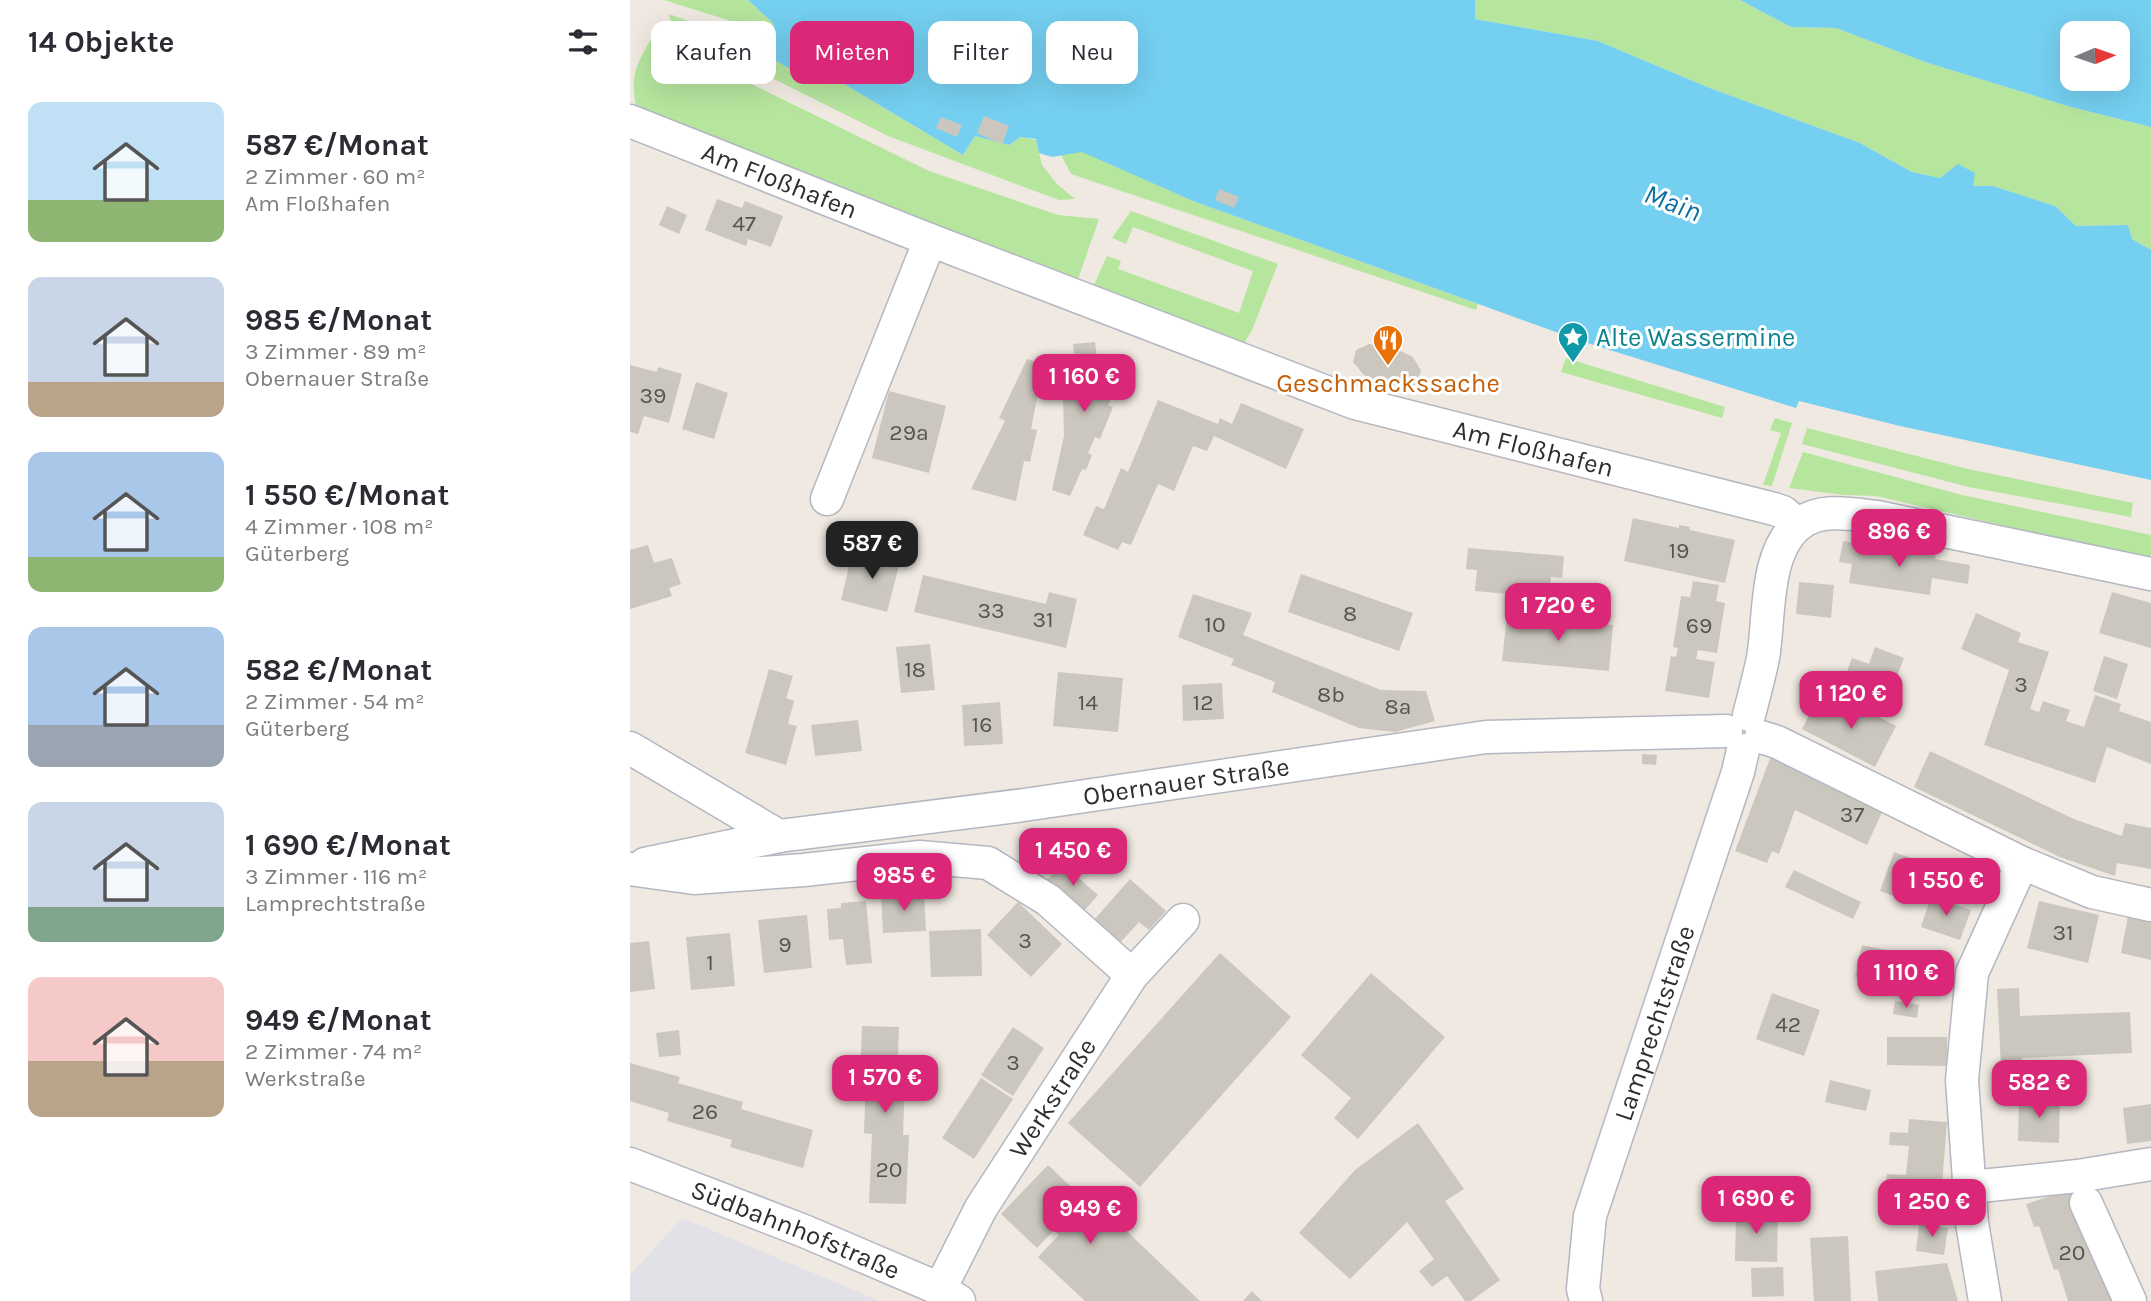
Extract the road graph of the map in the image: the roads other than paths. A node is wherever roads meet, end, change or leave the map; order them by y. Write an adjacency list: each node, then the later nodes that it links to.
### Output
1 (630, 121): 2 (street, Am Floßhafen)
2 (930, 240): 3 (street); 4 (street, Am Floßhafen)
3 (827, 499)
4 (1798, 525): 5 (street); 6 (street, Lamprechtstraße)
5 (2151, 574)
6 (1745, 733): 8 (street, Obernauer Straße); 9 (street); 19 (street, Lamprechtstraße)
7 (630, 748): 8 (street)
8 (779, 836): 10 (street, Obernauer Straße)
9 (2022, 863): 11 (street); 16 (street)
10 (630, 868): 13 (street)
11 (2151, 905)
12 (1183, 920): 13 (street, Werkstraße)
13 (1132, 975): 18 (street, Werkstraße)
14 (630, 1164): 18 (street, Südbahnhofstraße)
15 (2151, 1164): 16 (street)
16 (1971, 1187): 20 (street)
17 (2086, 1203): 21 (street)
18 (949, 1295)
19 (1586, 1301)
20 (1985, 1301)
21 (2130, 1301)

